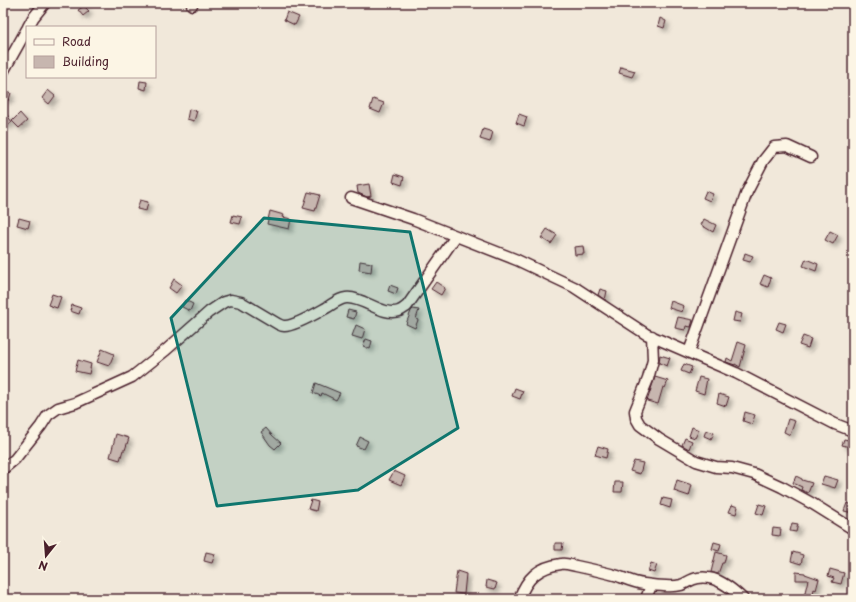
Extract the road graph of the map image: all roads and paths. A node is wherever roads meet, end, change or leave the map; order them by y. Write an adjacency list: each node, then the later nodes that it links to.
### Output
1 (45, 3): 2 (street)
2 (28, 26)
3 (26, 30): 4 (street)
4 (3, 72)
5 (810, 157): 9 (street)
6 (351, 198): 7 (street)
7 (456, 236): 8 (street); 11 (street)
8 (652, 336): 9 (street); 12 (street)
9 (689, 352): 10 (street)
10 (853, 431)
11 (3, 470)
12 (853, 529)
13 (652, 585): 14 (street); 15 (street); 16 (street)
14 (519, 599)
15 (646, 599)
16 (743, 599)

